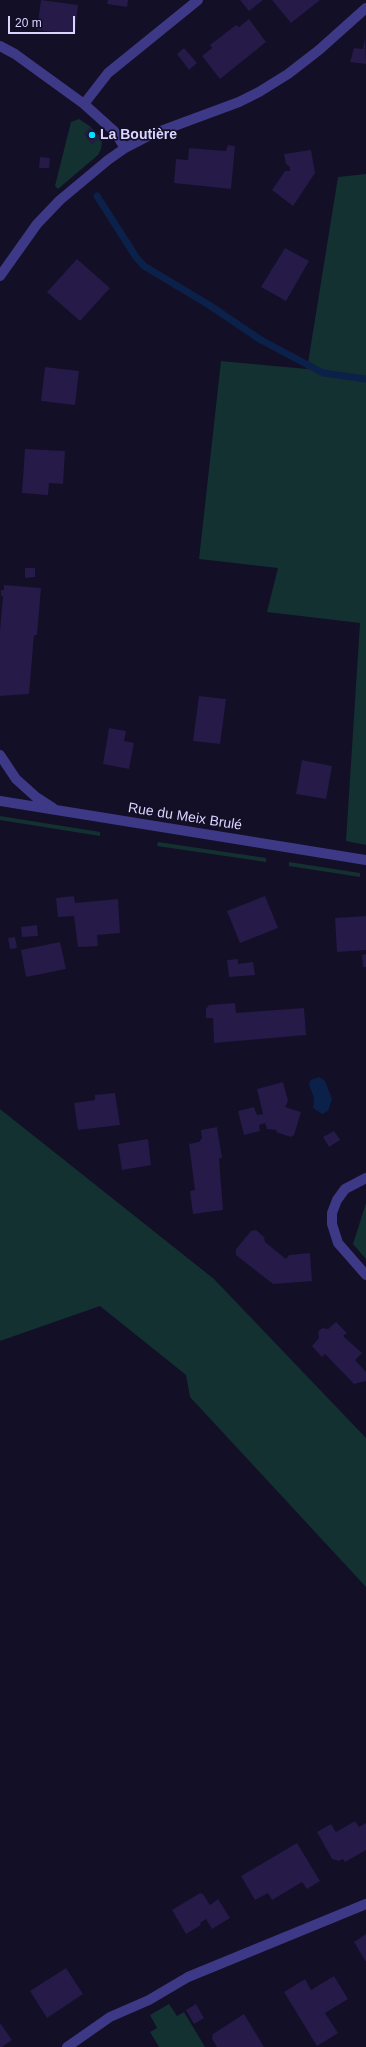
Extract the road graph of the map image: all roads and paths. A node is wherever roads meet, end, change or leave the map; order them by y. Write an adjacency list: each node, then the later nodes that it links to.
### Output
1 (198, 0): 4 (street)
2 (366, 8): 5 (street)
3 (0, 46): 4 (street)
4 (84, 104): 5 (street)
5 (126, 148): 6 (street)
6 (0, 276)
7 (0, 759): 9 (street)
8 (0, 801): 9 (street, Rue du Meix Brulé)
9 (57, 810): 10 (street, Rue du Meix Brulé)
10 (366, 860)
11 (366, 1178): 12 (street)
12 (366, 1275)
13 (366, 1904): 14 (street)
14 (67, 2047)

